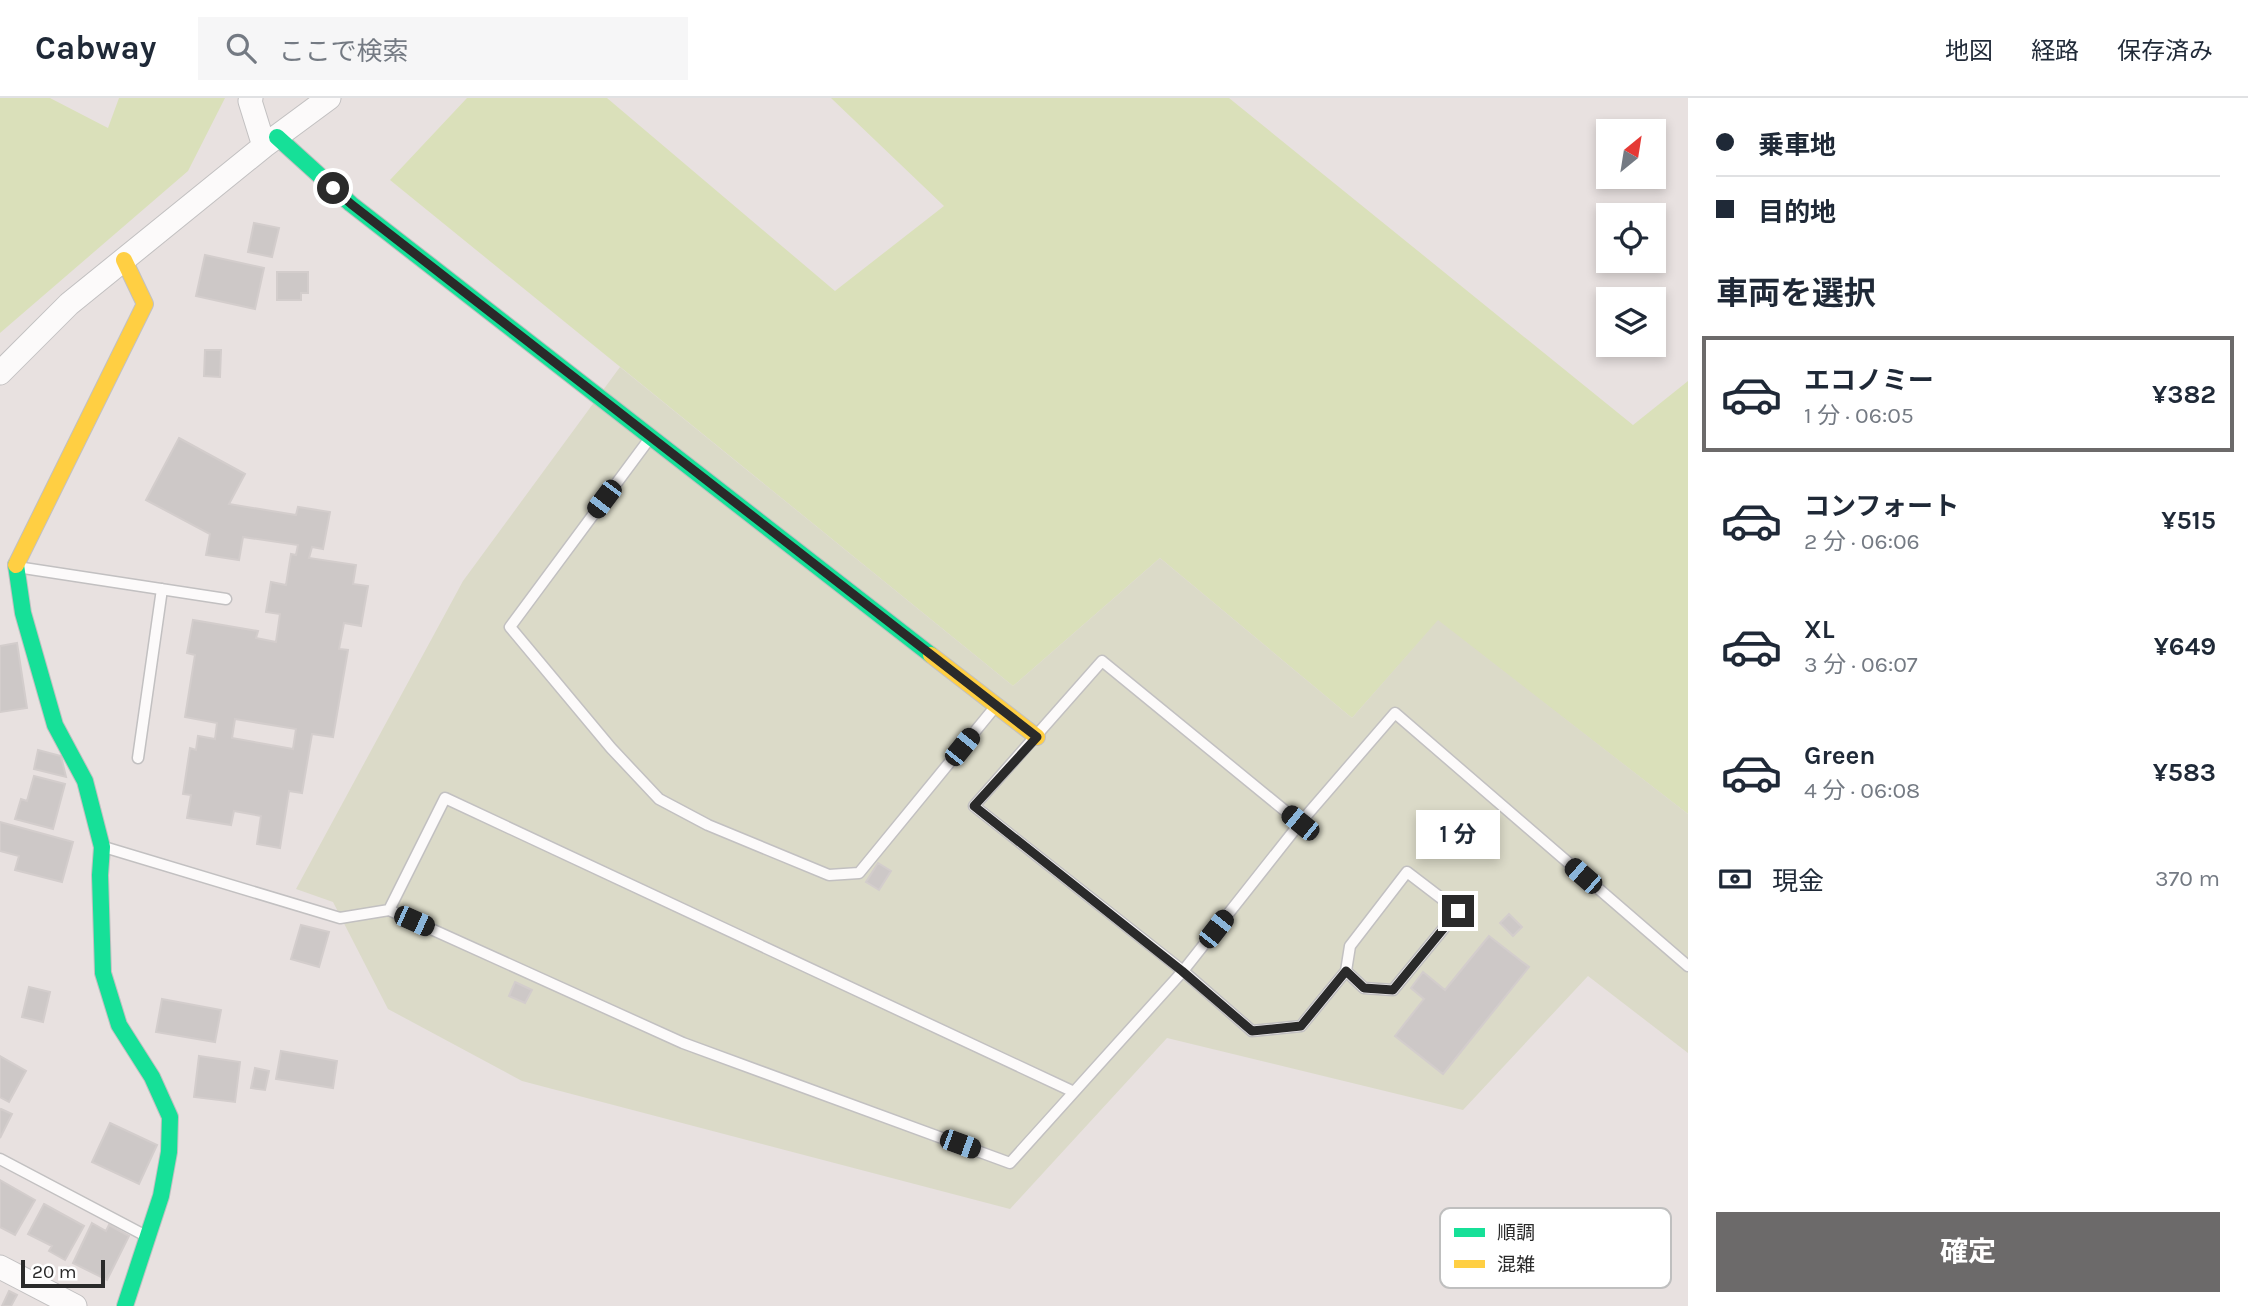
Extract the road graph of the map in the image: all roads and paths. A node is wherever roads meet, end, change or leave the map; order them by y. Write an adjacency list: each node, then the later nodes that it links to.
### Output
1 (251, 98): 3 (street)
2 (329, 98): 3 (street)
3 (270, 142): 4 (street); 6 (street)
4 (124, 260): 5 (street); 7 (street)
5 (0, 373)
6 (652, 436): 10 (street); 10 (lane)
7 (8, 567): 8 (lane); 14 (street)
8 (162, 589): 9 (lane); 12 (lane)
9 (226, 598)
10 (997, 706): 11 (street)
11 (1037, 737): 13 (lane); 17 (lane)
12 (138, 758)
13 (1300, 823): 16 (lane); 17 (lane)
14 (102, 847): 15 (lane); 21 (street)
15 (389, 910): 19 (lane); 19 (lane)
16 (1688, 966)
17 (1182, 971): 18 (lane); 19 (lane)
18 (1346, 971): 18 (lane)
19 (1074, 1092)
20 (0, 1159): 21 (lane)
21 (148, 1237): 24 (street)
22 (0, 1267): 23 (street)
23 (75, 1306)
24 (125, 1306)

